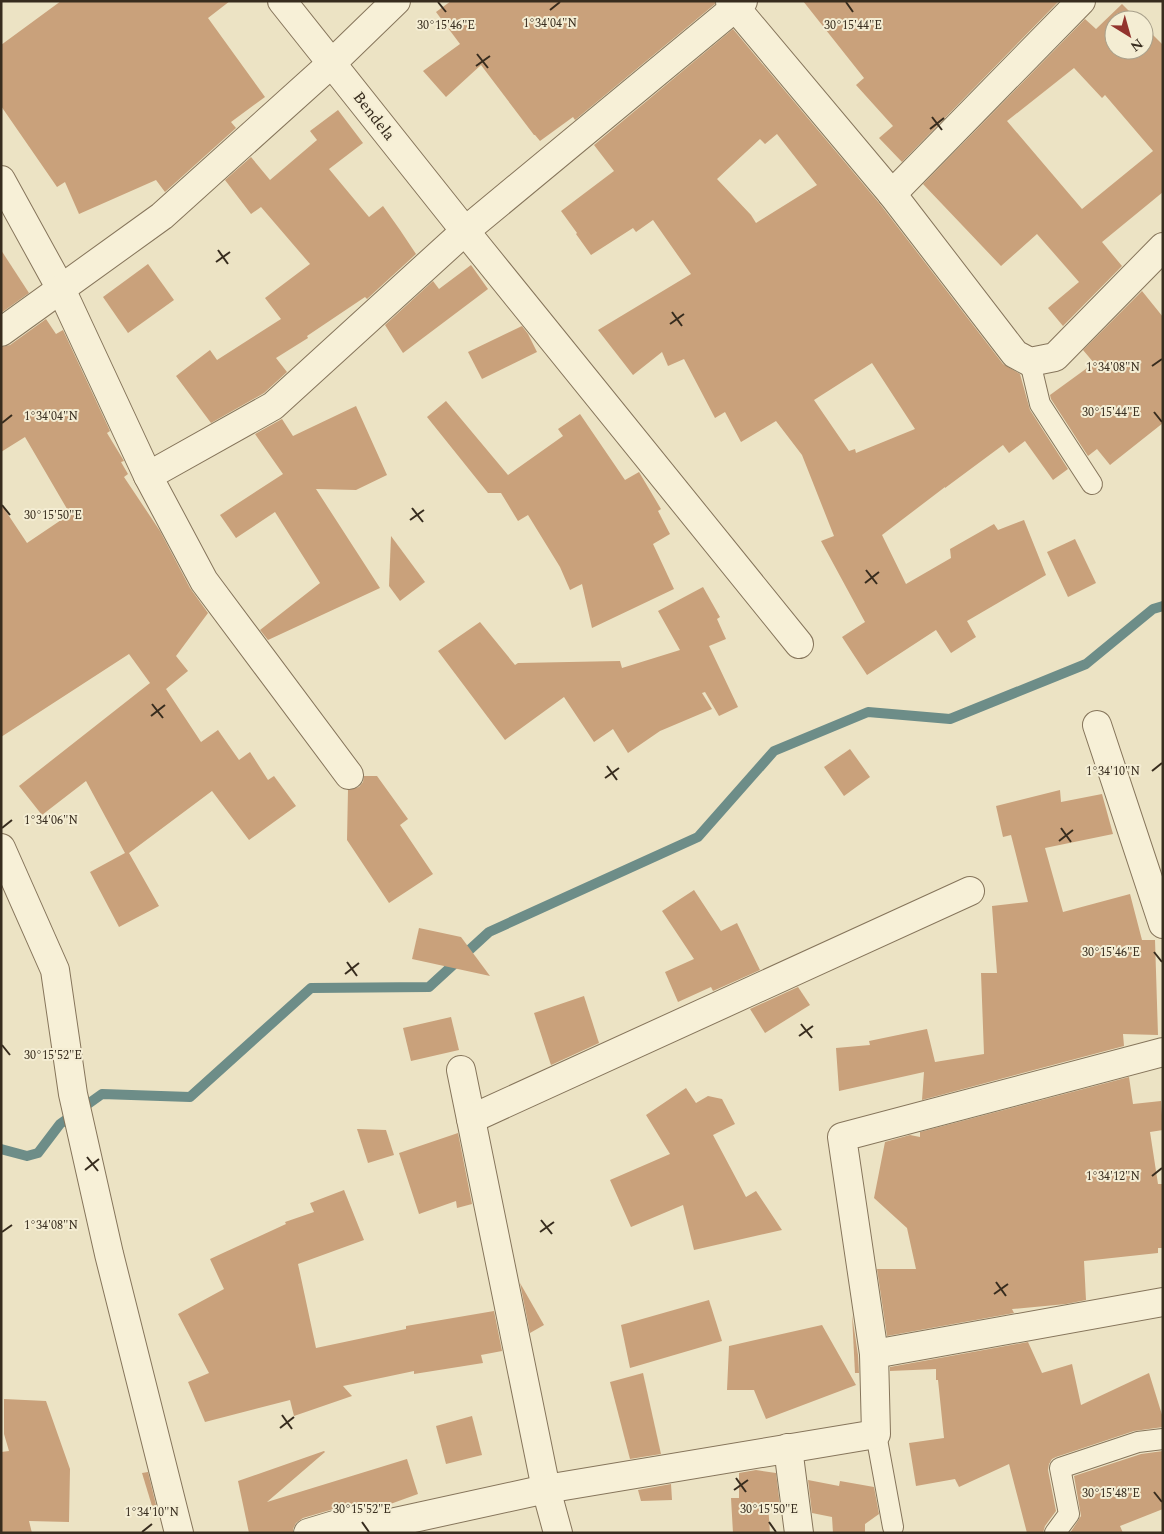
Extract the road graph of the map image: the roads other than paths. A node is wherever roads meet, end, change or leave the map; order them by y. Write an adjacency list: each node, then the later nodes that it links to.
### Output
1 (282, 1): 5 (street, Bendela)
2 (396, 1): 5 (street)
3 (1081, 1): 7 (street)
4 (736, 4): 7 (street); 8 (street)
5 (332, 63): 8 (street, Bendela); 10 (street)
6 (1, 180): 10 (street)
7 (892, 194): 12 (street)
8 (465, 231): 13 (street); 15 (street, Bendela)
9 (1160, 255): 12 (street)
10 (61, 289): 11 (street); 13 (street)
11 (1, 332)
12 (1030, 362): 14 (lane)
13 (148, 476): 17 (street)
14 (1092, 484)
15 (799, 644)
16 (1097, 725): 20 (street)
17 (349, 775)
18 (1, 848): 31 (street)
19 (970, 891): 23 (street)
20 (1163, 924)
21 (1163, 1052): 25 (street)
22 (461, 1070): 23 (street)
23 (471, 1119): 29 (street)
24 (1163, 1302): 25 (street)
25 (874, 1354): 26 (street)
26 (876, 1434): 28 (street); 30 (lane)
27 (1163, 1439): 35 (lane)
28 (788, 1448): 29 (street); 34 (street)
29 (546, 1489): 32 (street); 33 (street)
30 (892, 1527)
31 (179, 1533)
32 (308, 1533)
33 (558, 1533)
34 (799, 1533)
35 (1055, 1533)

